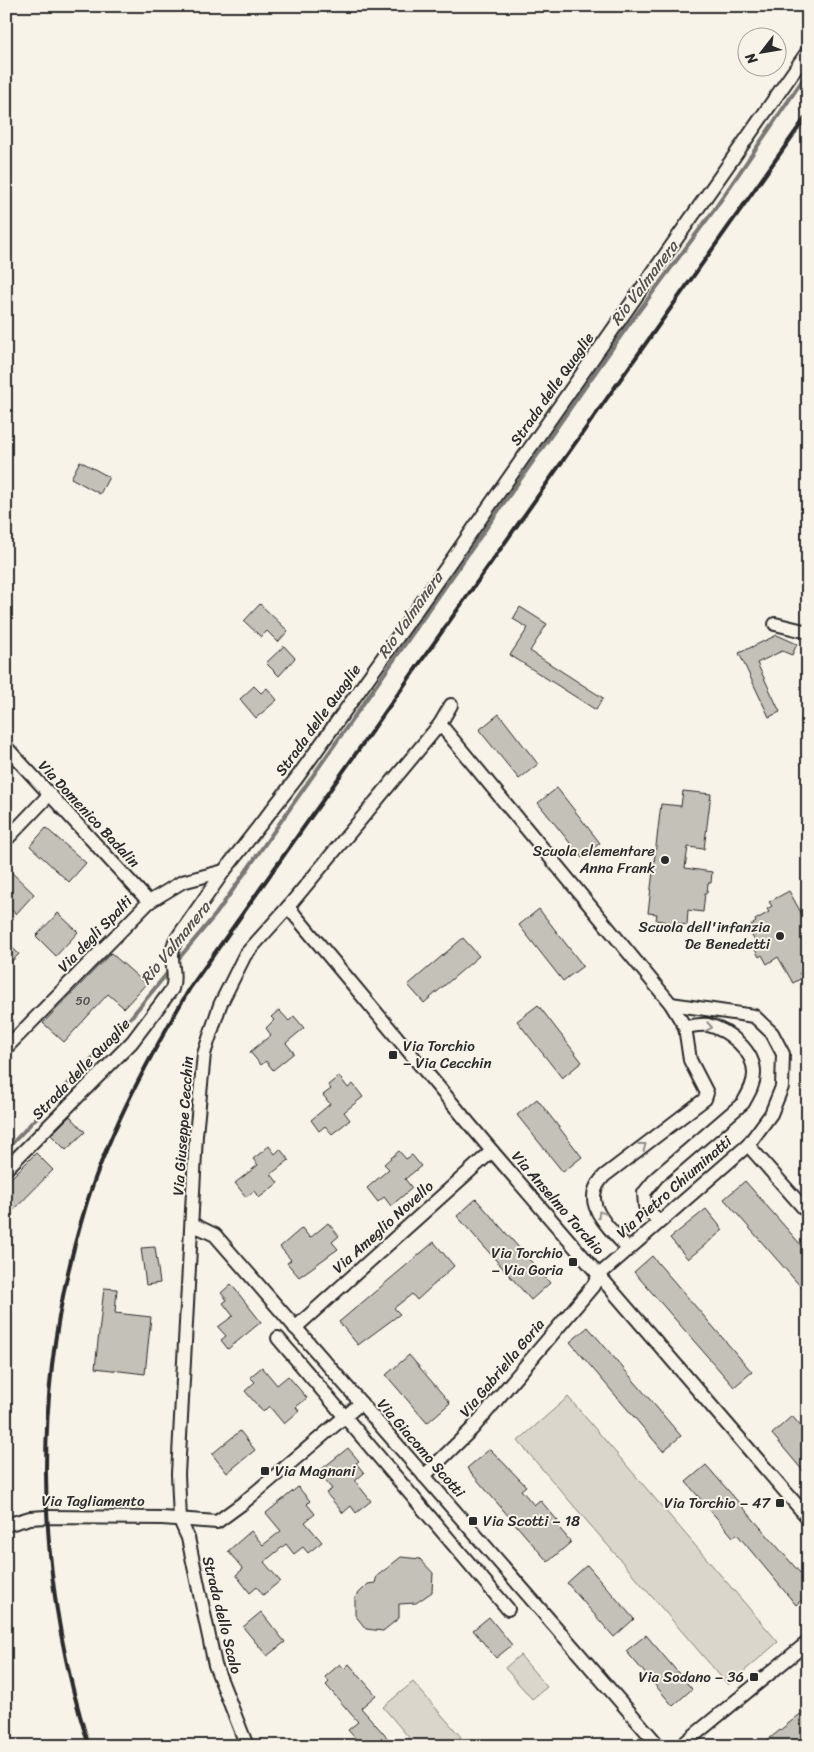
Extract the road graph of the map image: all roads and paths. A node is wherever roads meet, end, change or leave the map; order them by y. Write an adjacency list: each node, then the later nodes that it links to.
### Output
1 (808, 51): 9 (street, Strada delle Quaglie)
2 (775, 624): 3 (street)
3 (808, 632)
4 (452, 705): 5 (street, Via Giuseppe Cecchin)
5 (440, 724): 11 (street, Via Giuseppe Cecchin); 12 (street)
6 (6, 747): 7 (street, Via Domenico Badalin)
7 (49, 795): 8 (street); 10 (street, Via Domenico Badalin)
8 (6, 840)
9 (224, 871): 10 (street, Via degli Spalti); 17 (street, Strada delle Quaglie)
10 (149, 902): 14 (street, Via degli Spalti)
11 (288, 907): 16 (street, Via Anselmo Torchio); 20 (street, Via Giuseppe Cecchin)
12 (671, 1004): 13 (street); 15 (street, Via Pietro Chiuminatti)
13 (685, 1026): 19 (street, one-way to 19); 21 (street, one-way to 13)
14 (6, 1048)
15 (748, 1145): 18 (street, Via Pietro Chiuminatti); 19 (street, Via Pietro Chiuminatti)
16 (492, 1151): 22 (street, Via Anselmo Torchio); 23 (street, Via Ameglio Novello)
17 (6, 1169)
18 (808, 1213)
19 (658, 1221): 21 (street, Via Pietro Chiuminatti)
20 (192, 1224): 23 (street, Via Giacomo Scotti); 29 (street, Via Giuseppe Cecchin)
21 (627, 1248): 22 (street, Via Pietro Chiuminatti)
22 (599, 1275): 27 (street, Via Gabriella Goria); 28 (street, Via Anselmo Torchio)
23 (295, 1328): 25 (street, Via Giacomo Scotti)
24 (278, 1338): 26 (street)
25 (361, 1403): 26 (street, Via Tagliamento); 27 (street, Via Giacomo Scotti)
26 (346, 1417): 29 (street, Via Tagliamento); 31 (street)
27 (424, 1476): 34 (street, Via Giacomo Scotti)
28 (808, 1518)
29 (180, 1520): 30 (street, Via Tagliamento); 33 (street, Strada dello Scalo)
30 (6, 1525)
31 (508, 1609)
32 (808, 1642): 35 (street)
33 (246, 1746)
34 (659, 1746)
35 (681, 1746)

